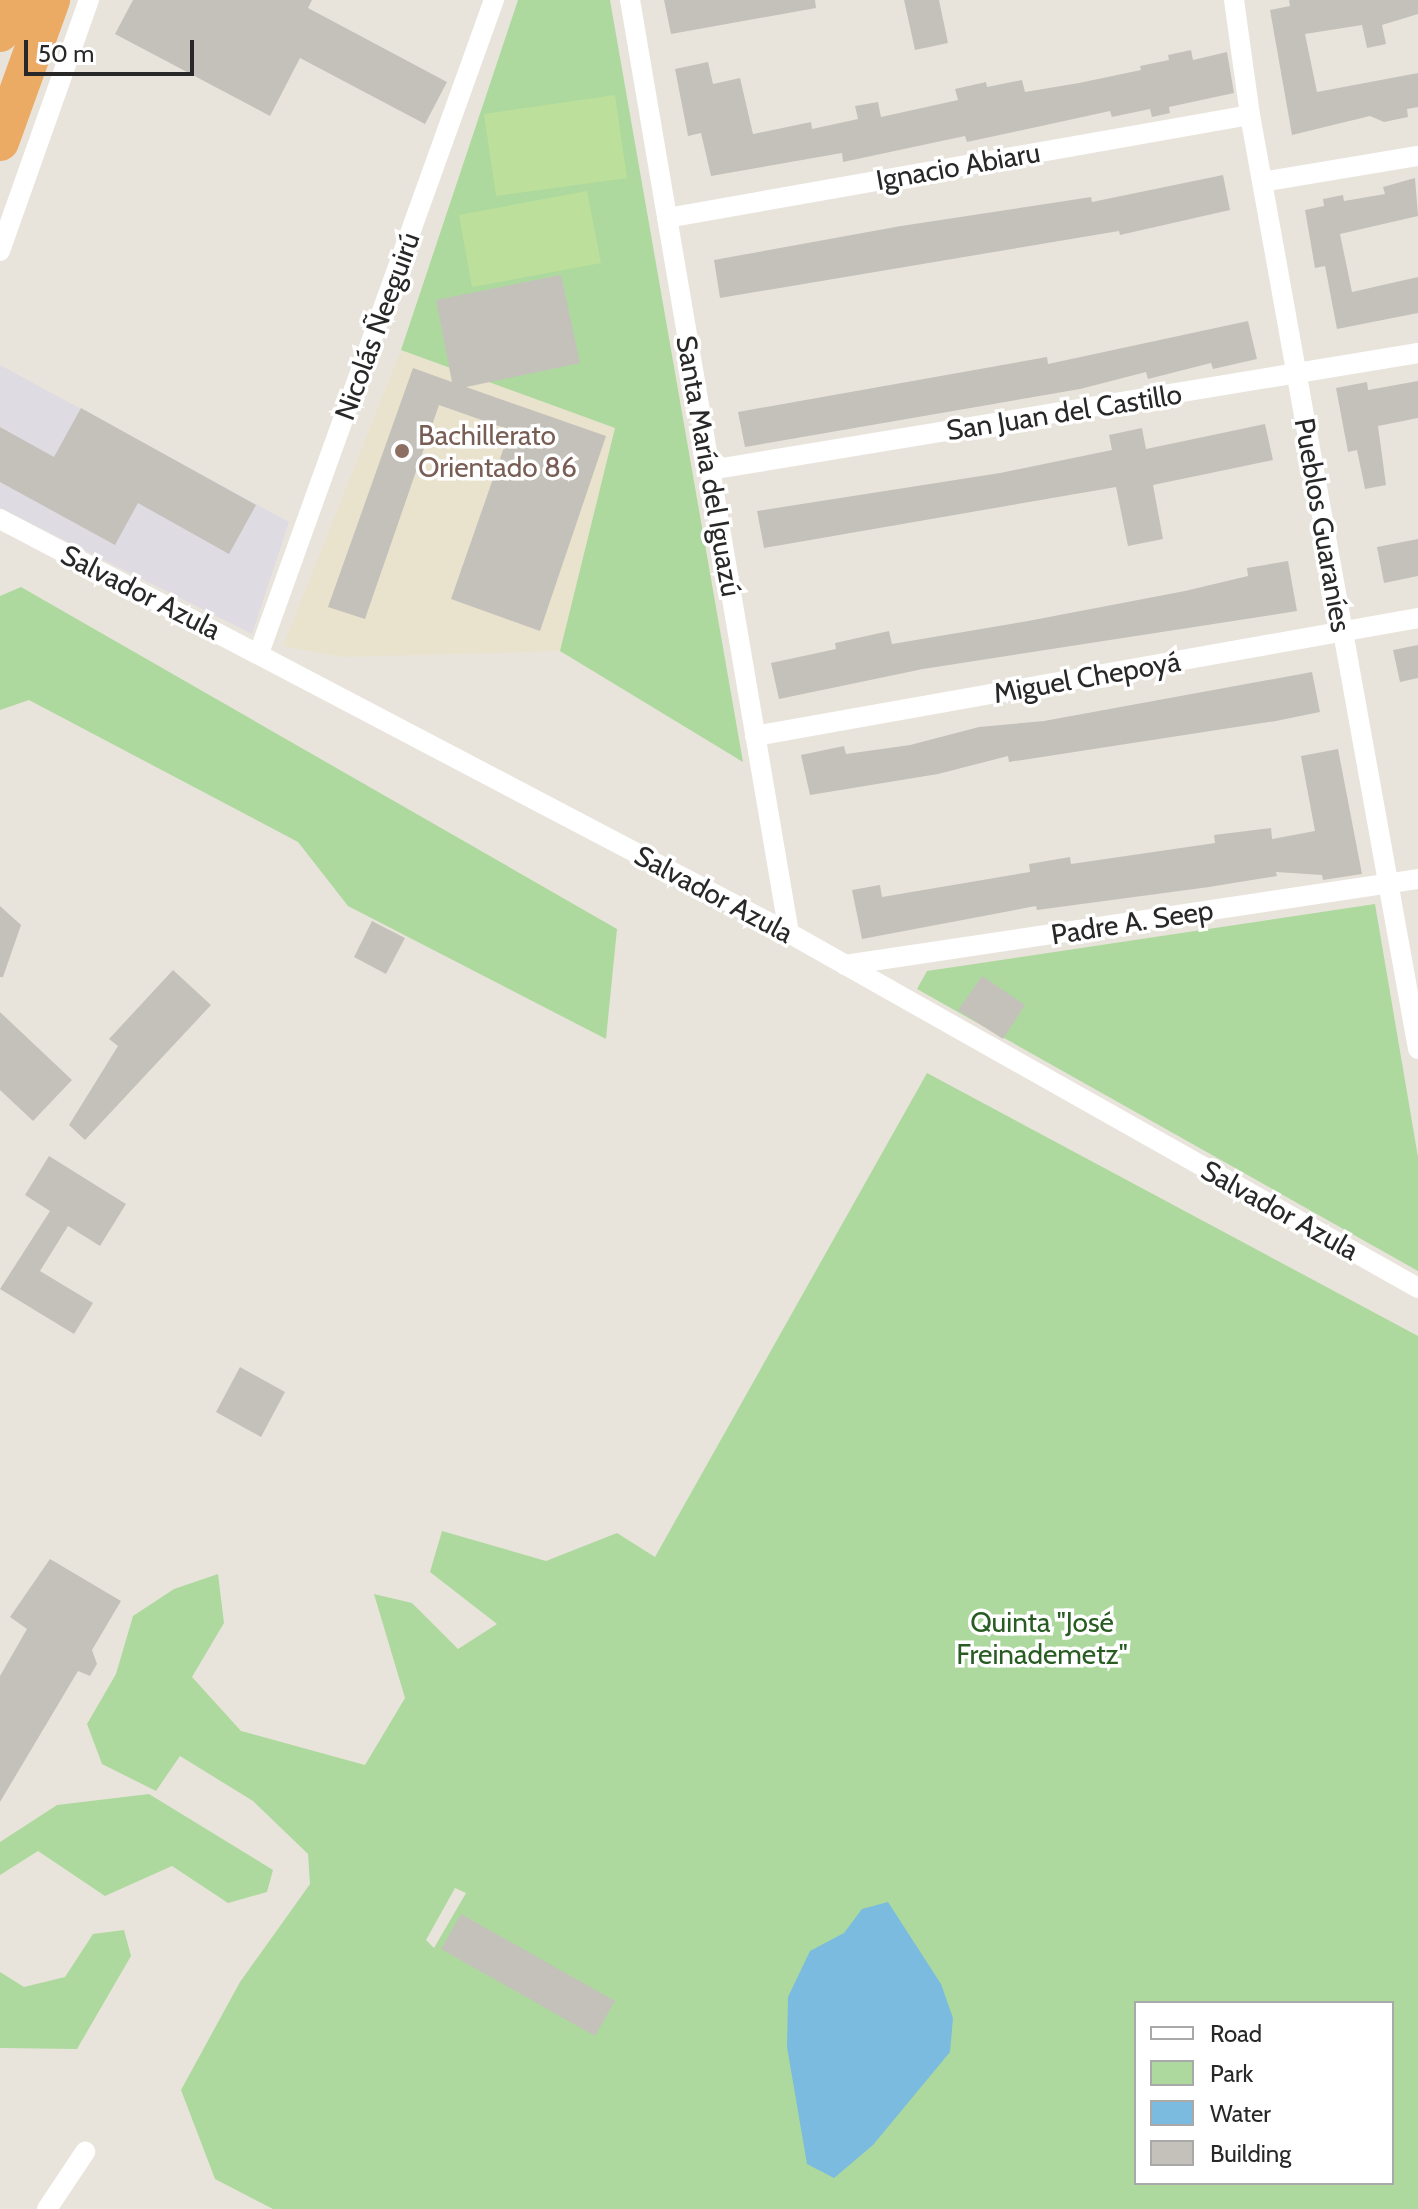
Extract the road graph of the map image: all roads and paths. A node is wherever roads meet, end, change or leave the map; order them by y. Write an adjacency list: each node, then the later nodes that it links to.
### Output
1 (12, 0): 7 (highway)
2 (51, 0): 9 (highway)
3 (89, 0): 13 (street)
4 (494, 0): 20 (street, Nicolás Ñeeguirú)
5 (630, 0): 12 (street, Santa María del Iguazú)
6 (1234, 0): 8 (street, Pueblos Guaraníes)
7 (0, 33)
8 (1250, 115): 11 (street, Pueblos Guaraníes); 12 (street, Ignacio Abiaru)
9 (0, 142)
10 (1418, 156): 11 (street)
11 (1262, 182): 15 (street, Pueblos Guaraníes)
12 (667, 218): 16 (street, Santa María del Iguazú)
13 (0, 251)
14 (1418, 353): 15 (street, San Juan del Castillo)
15 (1296, 373): 16 (street, San Juan del Castillo); 19 (street, Pueblos Guaraníes)
16 (710, 470): 21 (street, Santa María del Iguazú)
17 (0, 519): 20 (street, Salvador Azula)
18 (1418, 618): 19 (street, Miguel Chepoyá)
19 (1342, 631): 21 (street, Miguel Chepoyá); 23 (street, Pueblos Guaraníes)
20 (259, 653): 24 (street, Salvador Azula)
21 (755, 736): 24 (street, Santa María del Iguazú)
22 (1418, 879): 23 (street, Padre A. Seep)
23 (1388, 884): 25 (street, Padre A. Seep); 26 (street, Pueblos Guaraníes)
24 (789, 933): 25 (street, Salvador Azula)
25 (845, 965): 27 (street, Salvador Azula)
26 (1418, 1049)
27 (1418, 1288)
28 (85, 2152): 29 (street)
29 (47, 2209)

